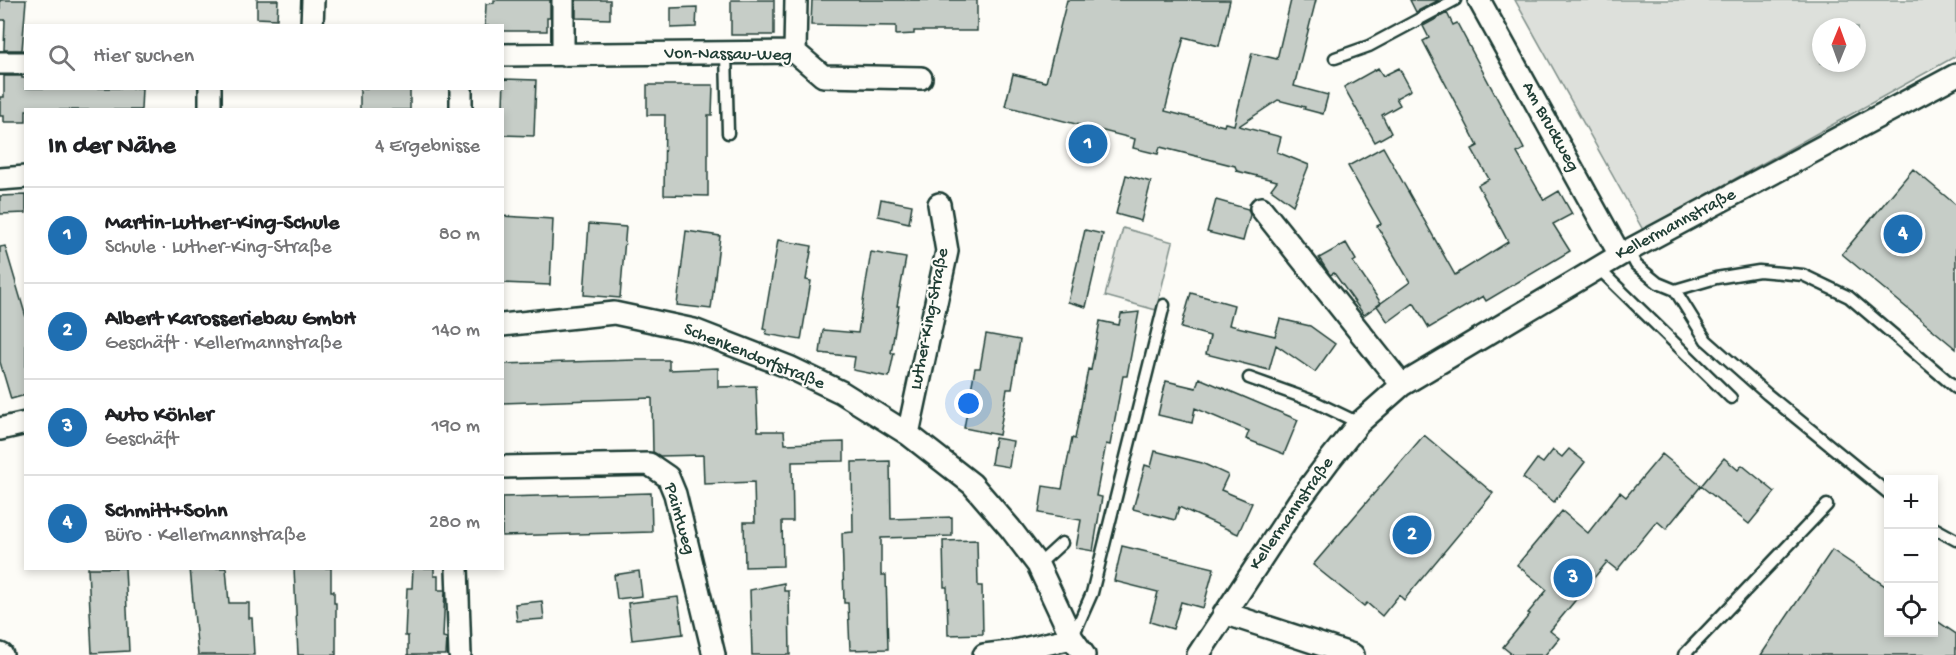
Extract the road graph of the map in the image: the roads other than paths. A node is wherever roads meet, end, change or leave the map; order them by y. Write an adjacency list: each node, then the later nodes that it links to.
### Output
1 (313, 0): 6 (street)
2 (563, 0): 10 (street)
3 (796, 0): 7 (street)
4 (1455, 0): 11 (lane)
5 (1479, 0): 25 (street, Am Bruckweg)
6 (312, 24)
7 (795, 52): 8 (street, Von-Nassau-Weg); 15 (street, Von-Nassau-Weg)
8 (726, 53): 10 (street, Von-Nassau-Weg); 20 (lane)
9 (504, 55): 10 (street, Von-Nassau-Weg)
10 (563, 55)
11 (1335, 58)
12 (0, 63): 13 (street)
13 (24, 63)
14 (1956, 75): 25 (street, Kellermannstraße)
15 (921, 78)
16 (210, 90): 18 (street)
17 (461, 90): 19 (street)
18 (210, 108)
19 (461, 108)
20 (728, 133)
21 (24, 177): 22 (street)
22 (0, 179)
23 (939, 204): 37 (street, Luther-King-Straße)
24 (1261, 208): 31 (street)
25 (1624, 252): 26 (street, Kellermannstraße); 27 (lane)
26 (1598, 268): 31 (street, Kellermannstraße); 33 (lane)
27 (1675, 291): 32 (lane); 39 (lane)
28 (1164, 305): 47 (lane)
29 (504, 325): 37 (street, Schenkendorfstraße)
30 (1249, 378): 35 (lane)
31 (1402, 385): 35 (street, Kellermannstraße)
32 (1956, 388)
33 (1731, 398)
34 (24, 423): 36 (street)
35 (1359, 423): 46 (street, Kellermannstraße)
36 (0, 429)
37 (908, 434): 44 (street, Schenkendorfstraße)
38 (504, 467): 49 (street, Paintweg)
39 (1884, 490)
40 (1827, 505): 54 (lane)
41 (1936, 529): 42 (lane)
42 (1956, 540)
43 (1062, 543): 44 (lane)
44 (1038, 565): 47 (street, Schenkendorfstraße)
45 (457, 570): 48 (street)
46 (1224, 613): 52 (street, Kellermannstraße); 53 (street)
47 (1072, 638): 50 (street); 51 (street, Schenkendorfstraße)
48 (460, 655)
49 (714, 655)
50 (984, 655)
51 (1084, 655)
52 (1198, 655)
53 (1353, 655)
54 (1684, 655)

